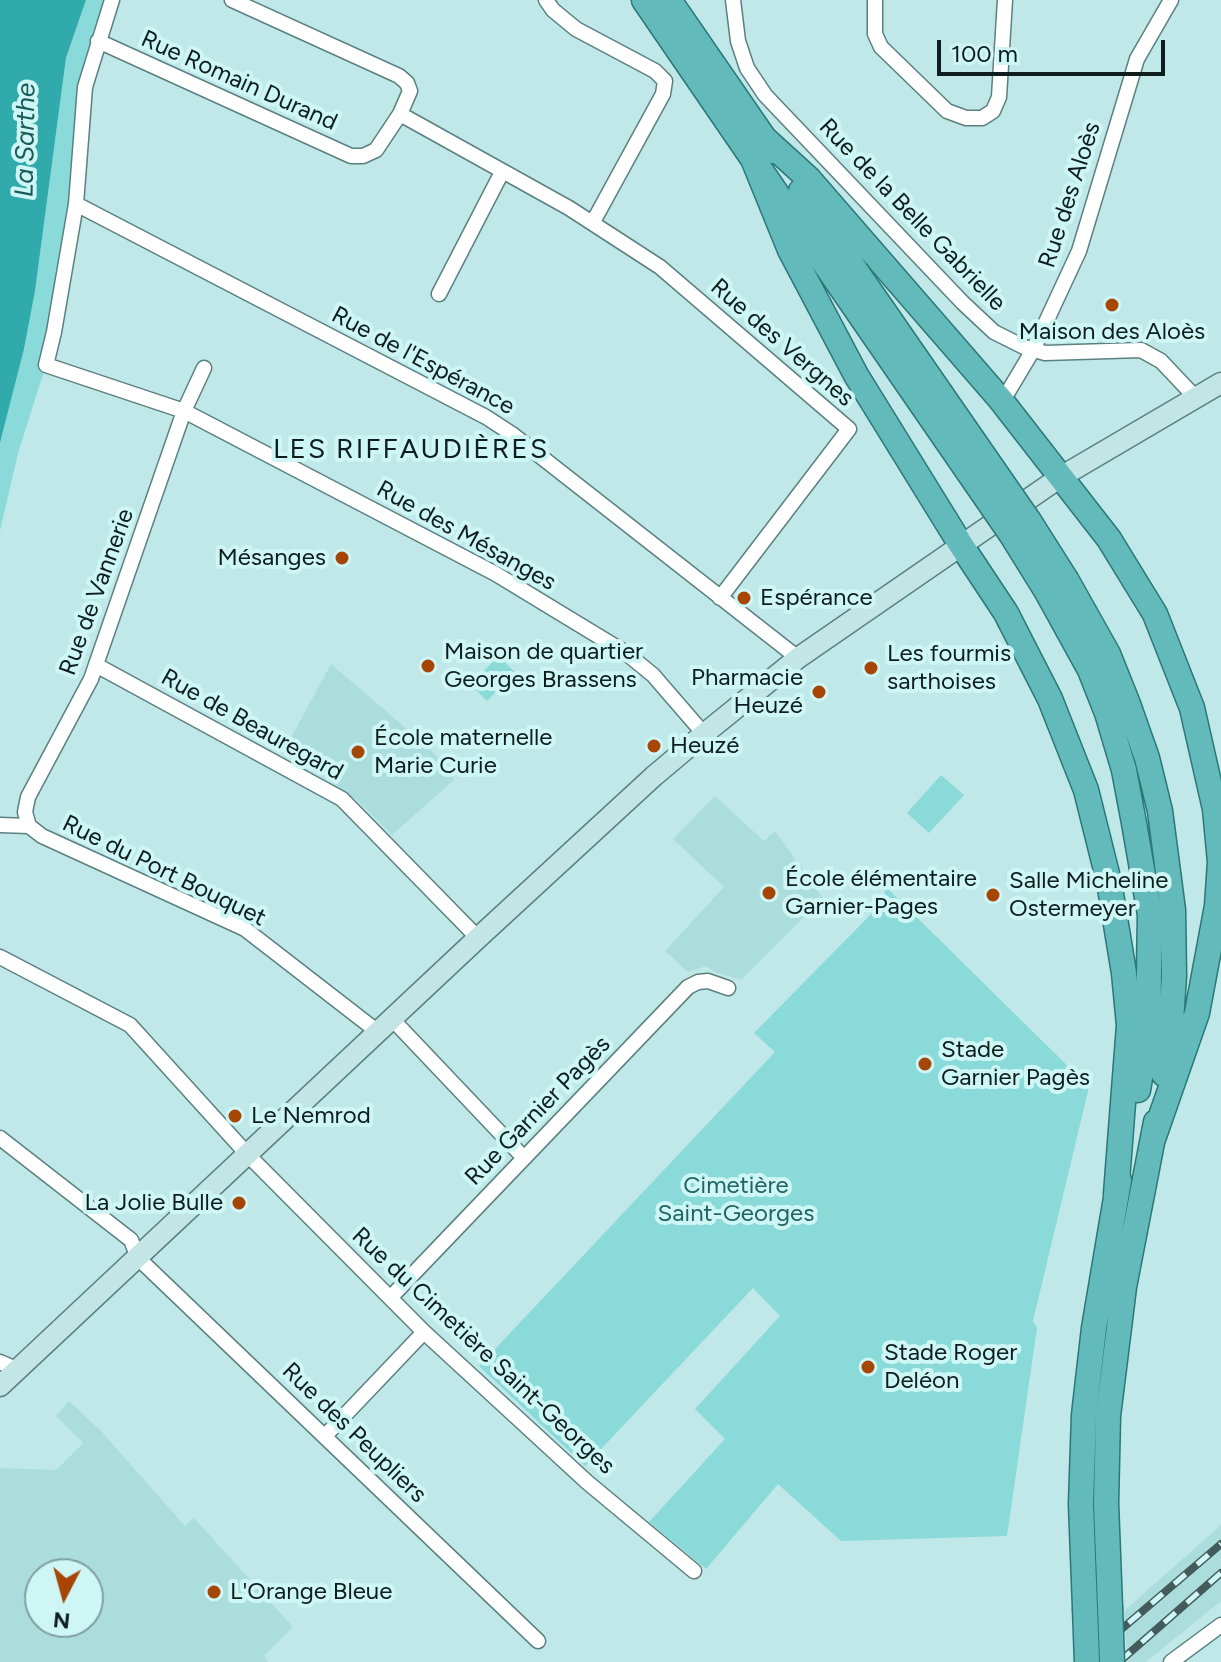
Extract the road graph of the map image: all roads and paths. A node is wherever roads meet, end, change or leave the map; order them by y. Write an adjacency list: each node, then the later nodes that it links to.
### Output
1 (112, 0): 10 (street)
2 (232, 0): 11 (street)
3 (546, 0): 15 (street)
4 (644, 0): 12 (highway)
5 (669, 0): 12 (highway)
6 (733, 0): 17 (street, Rue de la Belle Gabrielle)
7 (875, 0): 8 (street)
8 (1005, 0)
9 (1171, 0): 17 (street, Rue des Aloès)
10 (98, 41): 11 (street, Rue Romain Durand); 14 (street)
11 (400, 114): 13 (street, Rue des Vergnes)
12 (758, 149): 21 (highway); 24 (highway); 25 (highway, bridge)
13 (502, 172): 15 (street, Rue des Vergnes); 16 (street)
14 (76, 204): 22 (street, Rue des Mésanges); 26 (street, Rue de l'Espérance)
15 (593, 222): 26 (street, Rue des Vergnes)
16 (439, 294)
17 (1033, 350): 20 (street, Rue de la Belle Gabrielle); 21 (street, Rue des Aloès)
18 (204, 368): 22 (street, Rue de Vannerie)
19 (1220, 386): 20 (main road)
20 (1195, 397): 23 (main road)
21 (1000, 399): 23 (highway)
22 (184, 411): 28 (street, Rue de Vannerie); 29 (street, Rue des Mésanges)
23 (1059, 478): 24 (main road); 37 (highway)
24 (961, 545): 27 (main road); 40 (highway)
25 (1057, 586): 37 (highway); 40 (highway)
26 (720, 598): 27 (street, Rue de l'Espérance)
27 (798, 658): 29 (main road)
28 (96, 665): 31 (street, Rue de Vannerie); 32 (street, Rue de Beauregard)
29 (704, 734): 32 (main road)
30 (0, 825): 31 (street, Rue du Port Bouquet)
31 (29, 826): 35 (street, Rue du Port Bouquet)
32 (478, 938): 35 (main road)
33 (0, 957): 38 (street, Rue du Cimetière Saint-Georges)
34 (728, 988): 39 (street, Rue Garnier Pagès)
35 (386, 1026): 38 (main road); 39 (street, Rue du Port Bouquet)
36 (0, 1138): 41 (street, Rue des Peupliers)
37 (1153, 1139): 51 (highway, bridge)
38 (248, 1155): 41 (main road); 42 (street, Rue du Cimetière Saint-Georges)
39 (524, 1158): 42 (street, Rue Garnier Pagès)
40 (1116, 1194): 50 (highway, bridge)
41 (138, 1258): 44 (main road); 46 (street, Rue des Peupliers)
42 (391, 1297): 43 (street, Rue du Cimetière Saint-Georges)
43 (424, 1332): 46 (street); 47 (street, Rue du Cimetière Saint-Georges)
44 (9, 1366): 45 (main road)
45 (0, 1386)
46 (325, 1436): 49 (street, Rue des Peupliers)
47 (694, 1571)
48 (1221, 1625): 52 (street)
49 (538, 1641)
50 (1087, 1662)
51 (1112, 1662)
52 (1171, 1662)

